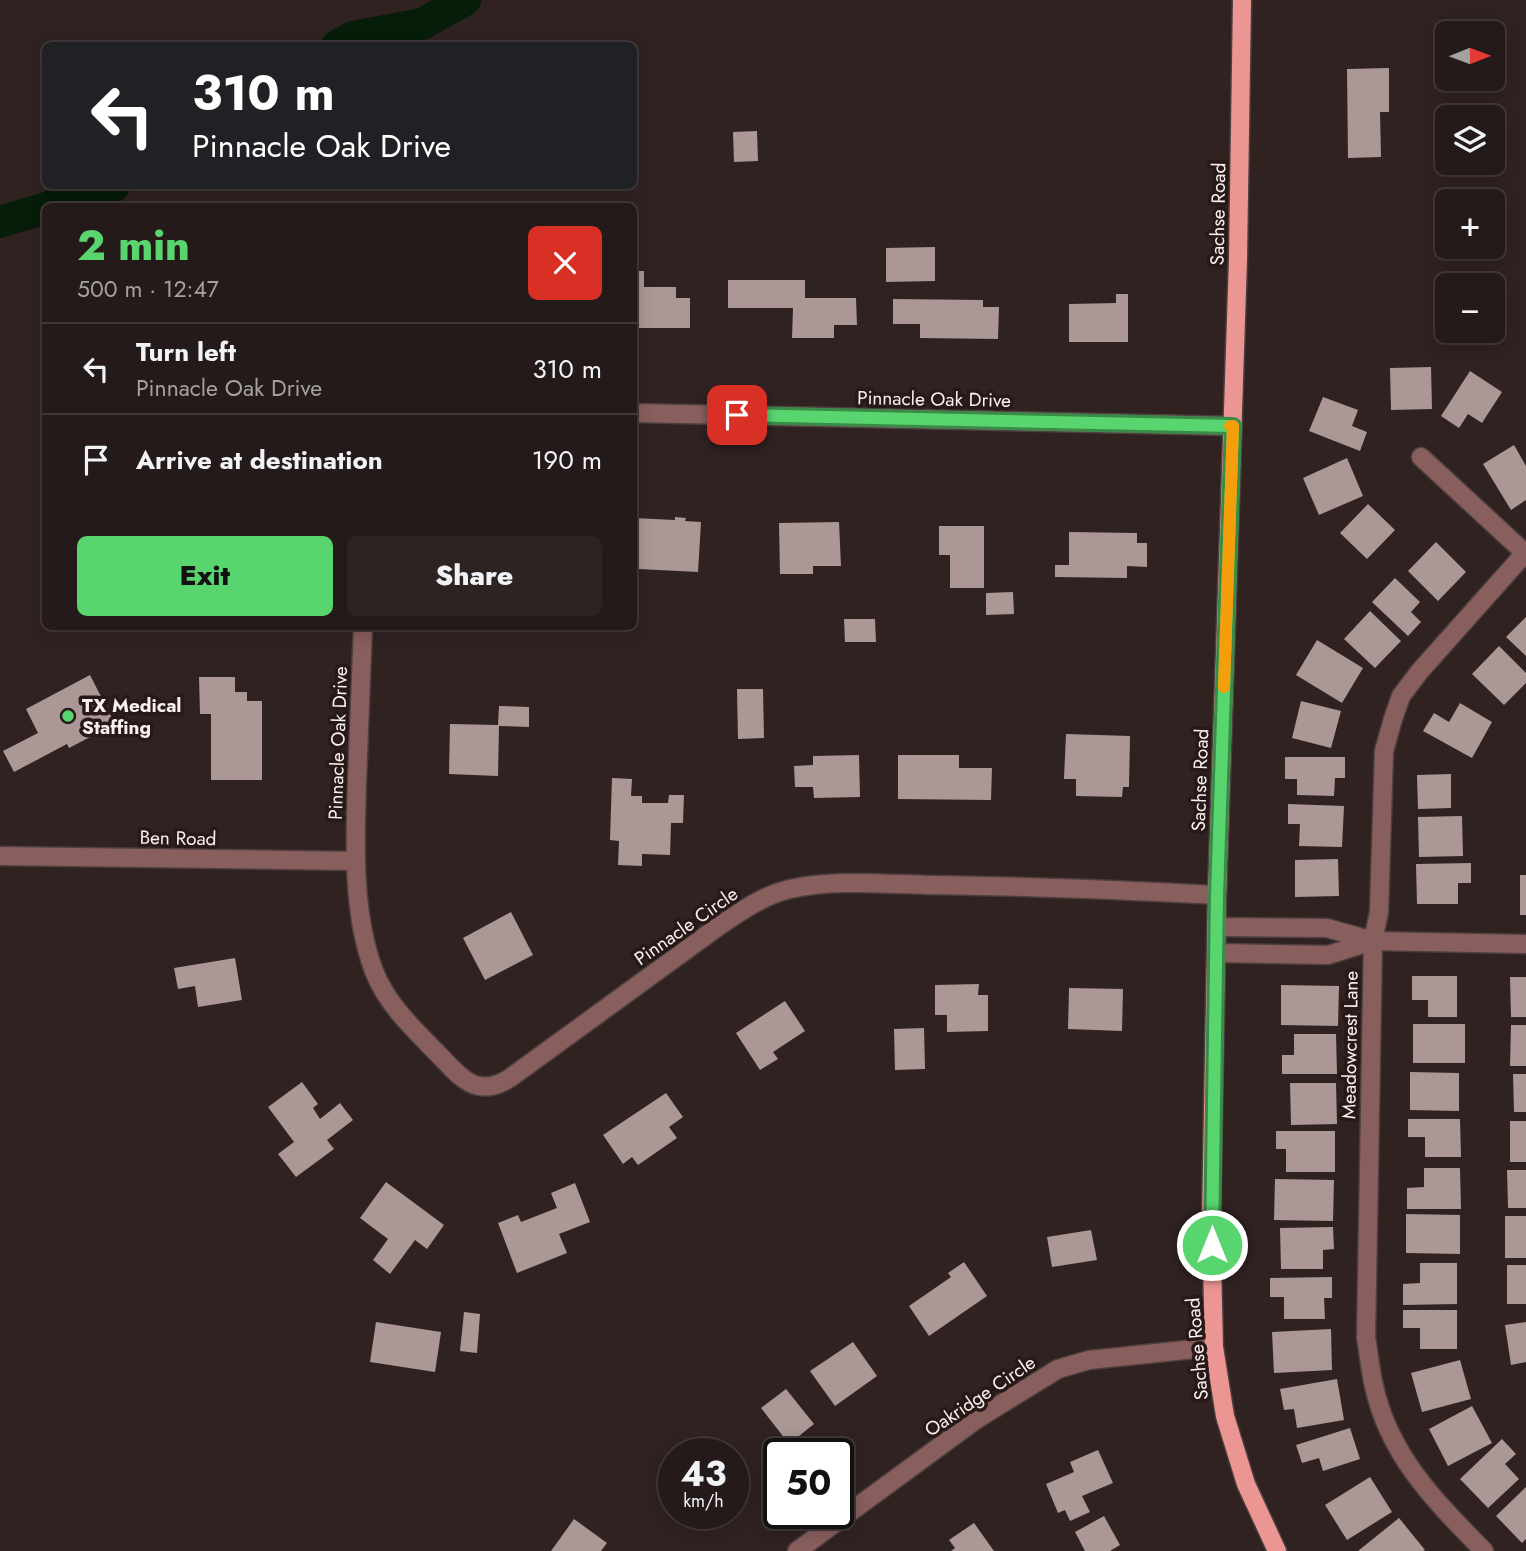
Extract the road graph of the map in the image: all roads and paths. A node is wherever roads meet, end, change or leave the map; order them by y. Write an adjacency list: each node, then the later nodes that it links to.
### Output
1 (1242, 0): 3 (main road, Sachse Road)
2 (637, 413): 3 (street, Pinnacle Oak Drive)
3 (1233, 426): 9 (main road, Sachse Road)
4 (1421, 457): 5 (street)
5 (1525, 553): 11 (street, Meadowcrest Lane)
6 (363, 630): 8 (street, Pinnacle Oak Drive)
7 (0, 856): 8 (street, Ben Road)
8 (355, 861): 9 (street, Pinnacle Circle)
9 (1217, 895): 10 (main road, Sachse Road)
10 (1217, 927): 11 (street); 13 (main road, Sachse Road)
11 (1373, 941): 12 (street); 13 (street); 17 (street, Meadowcrest Lane)
12 (1526, 944)
13 (1217, 953): 14 (main road, Sachse Road)
14 (1214, 1347): 15 (street, Oakridge Circle); 16 (main road, Sachse Road)
15 (797, 1551)
16 (1277, 1551)
17 (1484, 1551)

